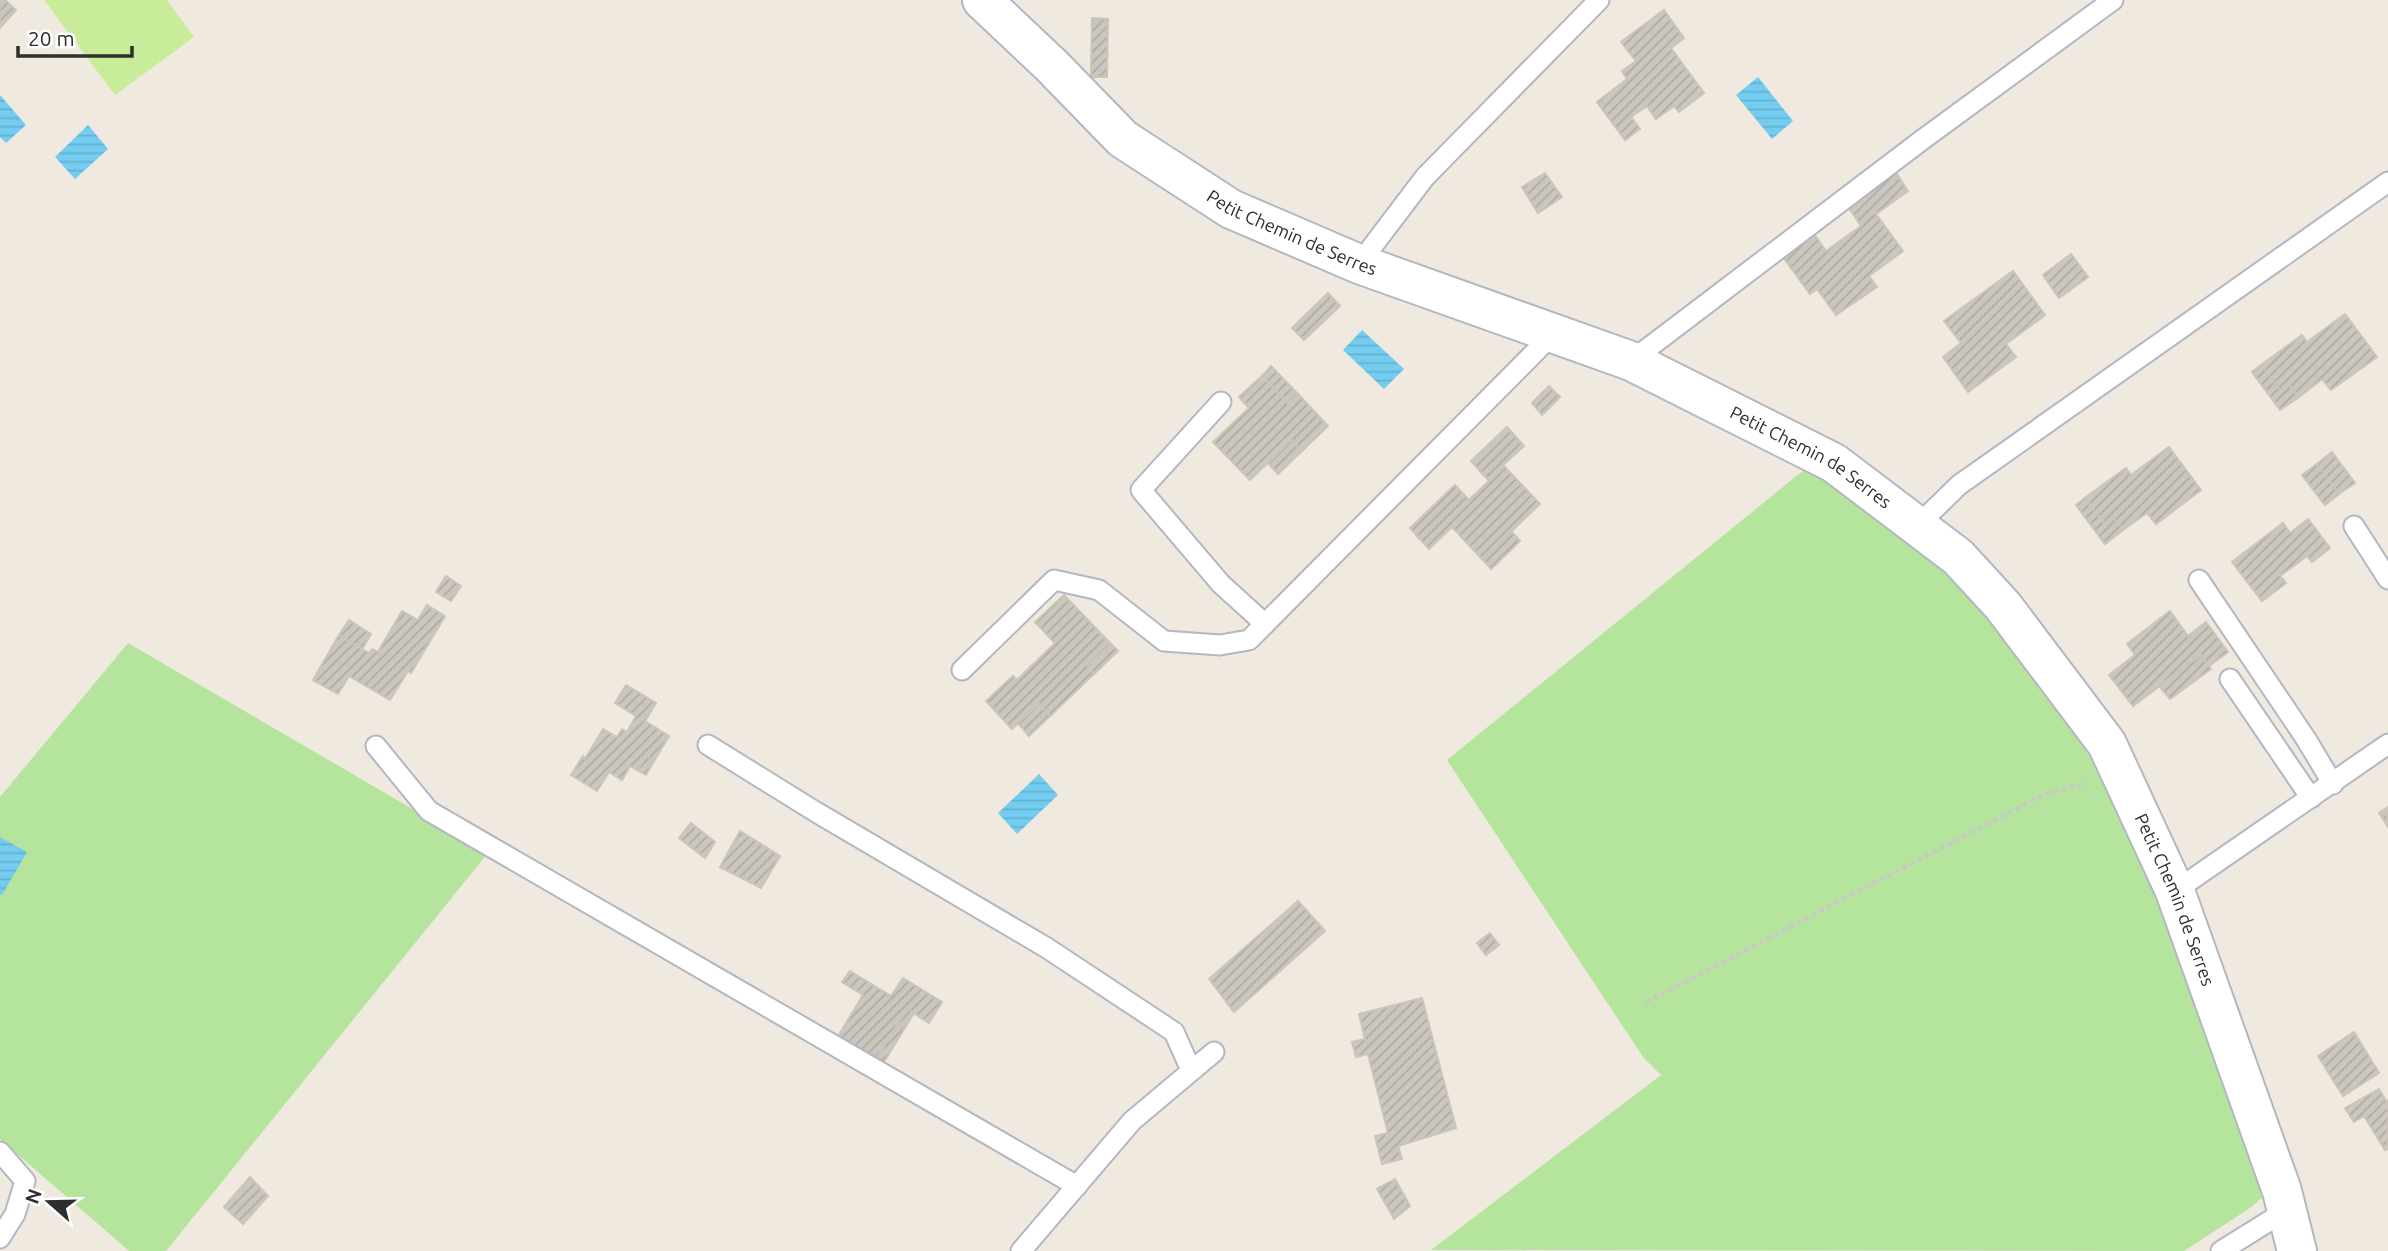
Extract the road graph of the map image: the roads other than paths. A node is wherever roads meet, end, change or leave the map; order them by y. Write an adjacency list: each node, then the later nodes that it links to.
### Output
1 (982, 0): 5 (street, Petit Chemin de Serres)
2 (1599, 0): 5 (lane)
3 (2113, 0): 7 (lane)
4 (2388, 183): 9 (lane)
5 (1359, 264): 6 (street, Petit Chemin de Serres)
6 (1554, 333): 7 (street, Petit Chemin de Serres); 13 (lane)
7 (1631, 361): 9 (street, Petit Chemin de Serres)
8 (1221, 402): 13 (lane)
9 (1918, 526): 21 (street, Petit Chemin de Serres)
10 (2354, 526): 11 (lane)
11 (2388, 579)
12 (2199, 580): 19 (lane)
13 (1265, 624): 14 (lane)
14 (962, 670)
15 (2230, 679): 20 (lane)
16 (2388, 744): 19 (lane)
17 (708, 745): 23 (lane)
18 (376, 746): 25 (lane)
19 (2333, 784): 20 (lane)
20 (2311, 798): 21 (lane)
21 (2175, 891): 26 (street, Petit Chemin de Serres)
22 (1214, 1052): 23 (lane)
23 (1191, 1070): 25 (lane)
24 (0, 1152): 27 (lane)
25 (1077, 1186): 28 (lane)
26 (2287, 1237): 29 (lane)
27 (0, 1238)
28 (1021, 1251)
29 (2221, 1251)

